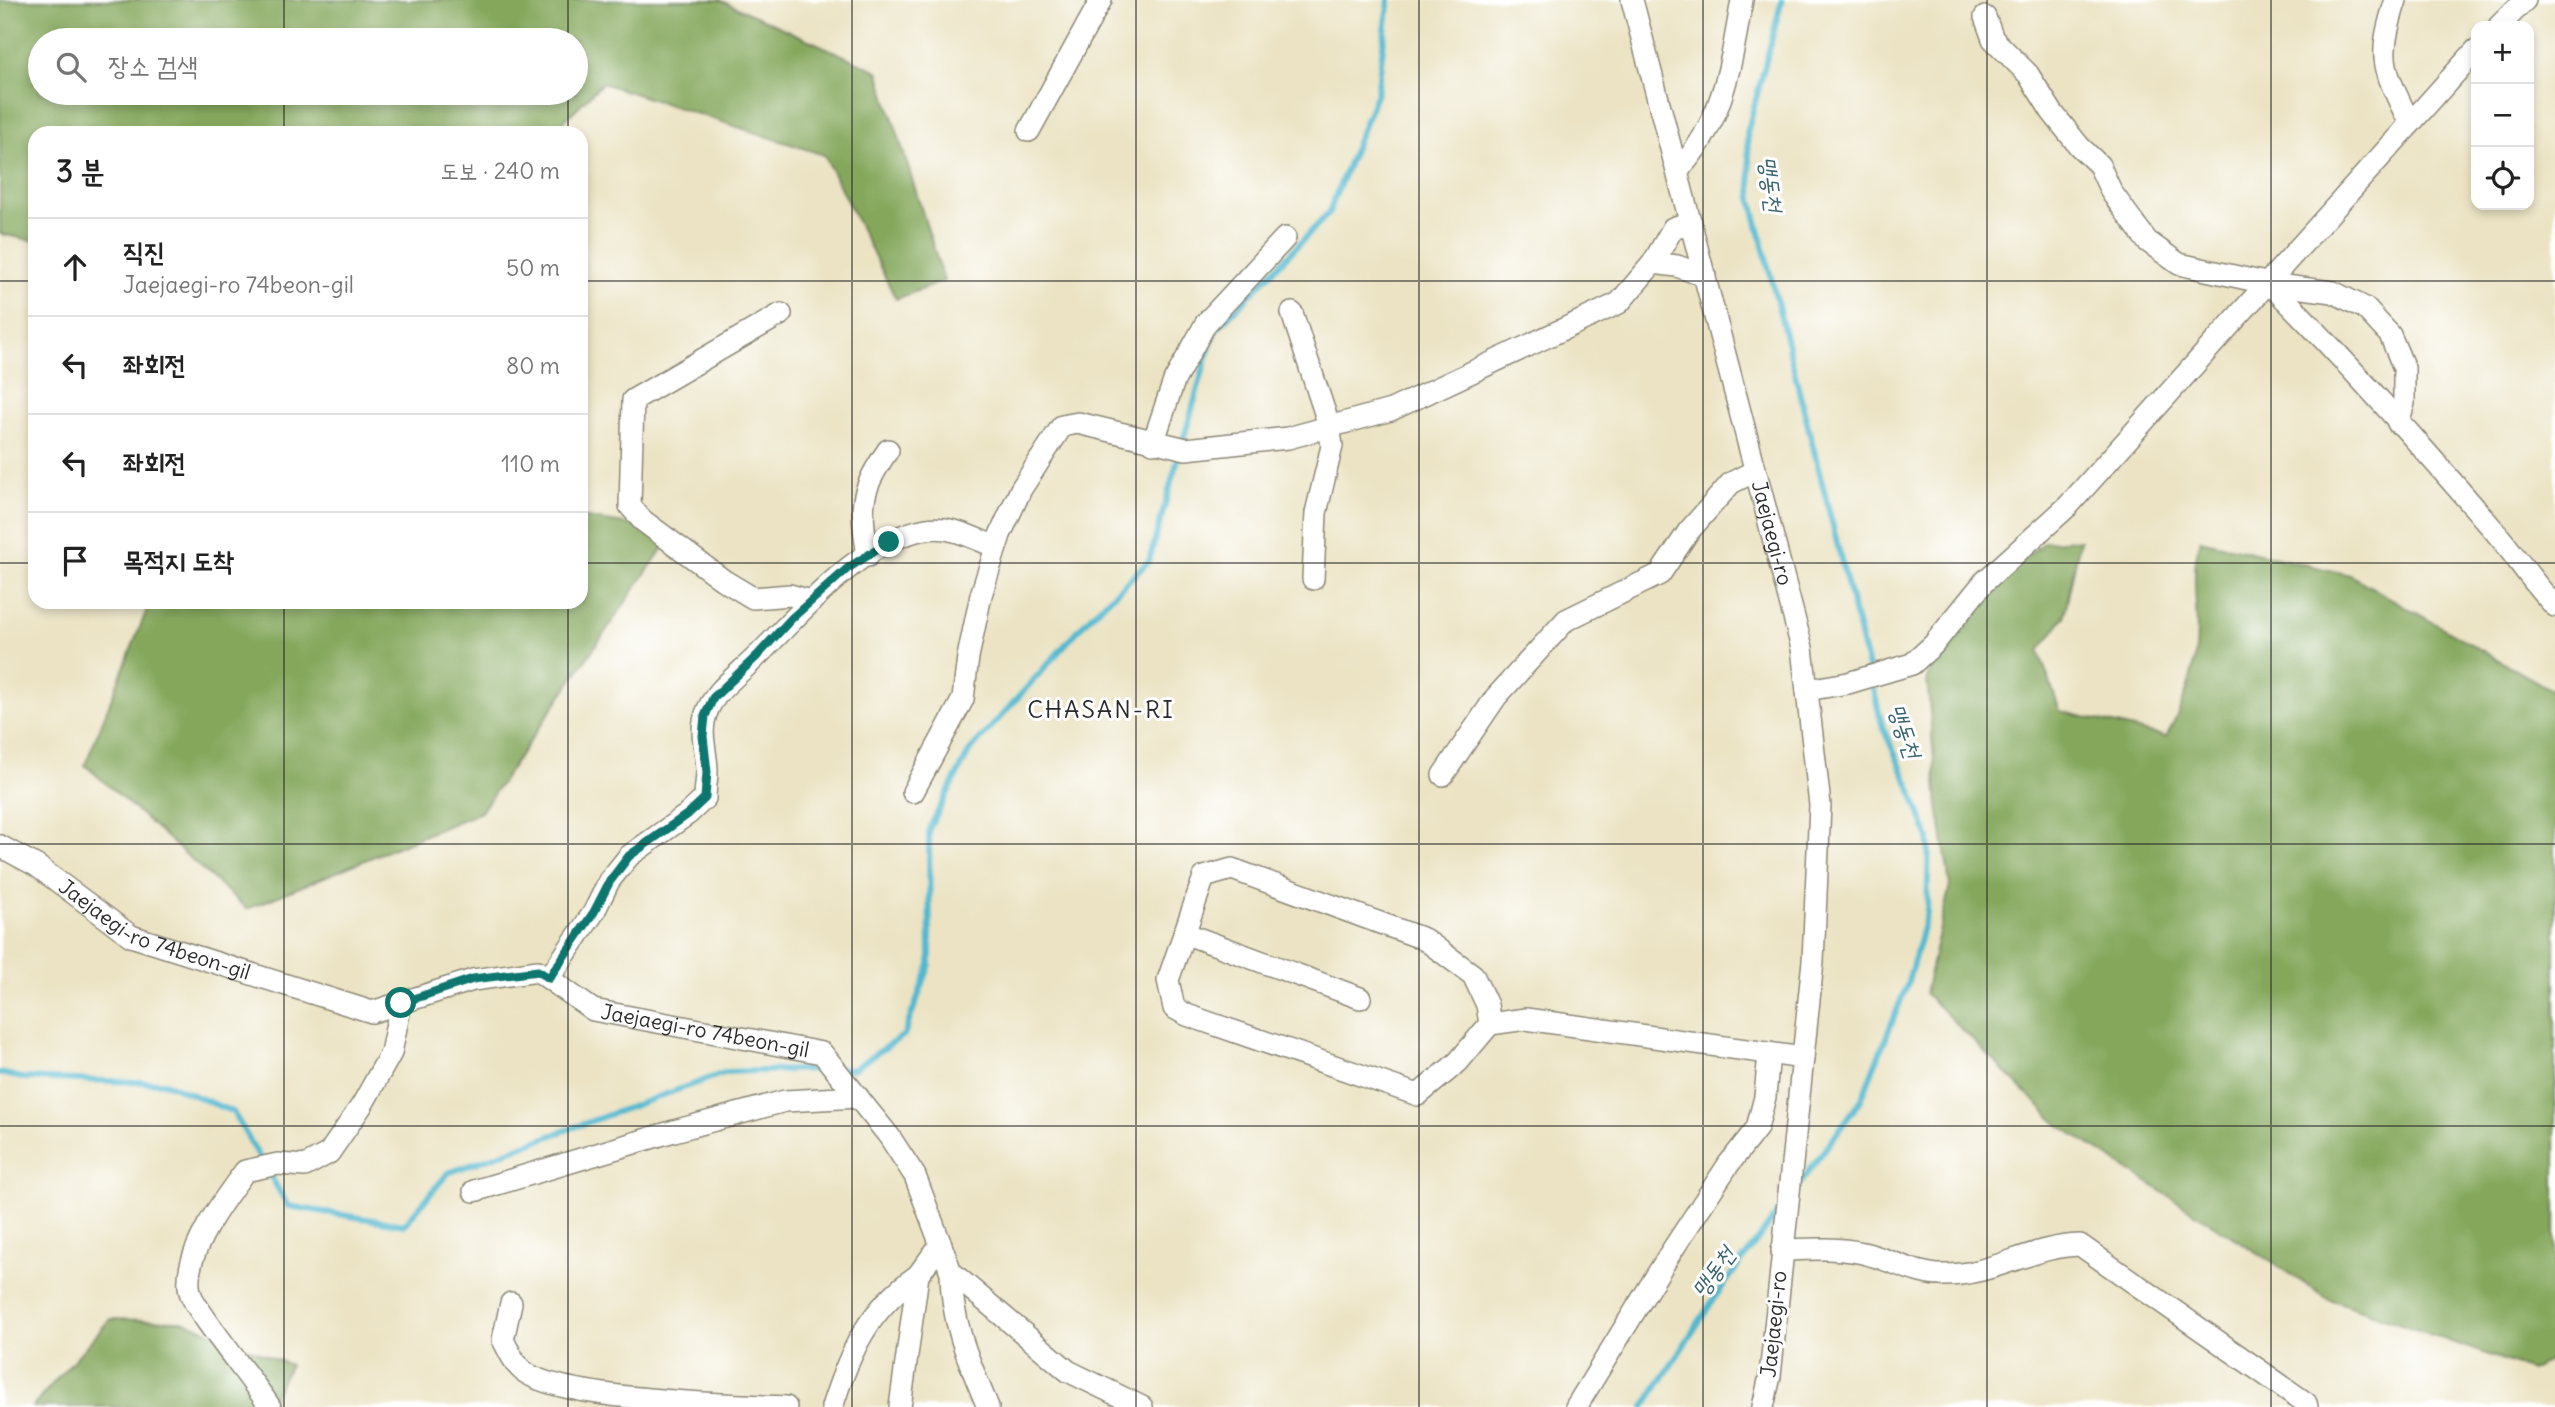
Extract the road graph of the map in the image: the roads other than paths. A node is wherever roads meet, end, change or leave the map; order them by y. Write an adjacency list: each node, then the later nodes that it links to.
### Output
1 (1101, 0): 10 (street)
2 (1632, 0): 11 (street, Jaejaegi-ro)
3 (1742, 0): 11 (street)
4 (2396, 0): 9 (street)
5 (2525, 0): 7 (street)
6 (1985, 17): 16 (street)
7 (2504, 21)
8 (2471, 56): 9 (street)
9 (2410, 124): 16 (street)
10 (1029, 131)
11 (1678, 170): 12 (street, Jaejaegi-ro)
12 (1690, 222): 14 (street); 15 (street, Jaejaegi-ro)
13 (1284, 238): 21 (street)
14 (1653, 263): 15 (street); 20 (street)
15 (1704, 276): 23 (street, Jaejaegi-ro)
16 (2270, 284): 19 (street); 19 (street); 29 (street)
17 (1292, 313): 20 (street)
18 (781, 314): 27 (street)
19 (2398, 423): 28 (street)
20 (1329, 425): 21 (street); 26 (street)
21 (1169, 446): 24 (street)
22 (888, 450): 25 (street)
23 (1755, 471): 29 (street, Jaejaegi-ro); 30 (street)
24 (996, 547): 25 (street); 31 (street)
25 (868, 556): 27 (street)
26 (1313, 579)
27 (811, 601): 34 (street)
28 (2555, 606)
29 (1807, 690): 39 (street, Jaejaegi-ro)
30 (1443, 775)
31 (913, 792)
32 (0, 846): 36 (street, Jaejaegi-ro 74beon-gil)
33 (1184, 933): 35 (street); 37 (street); 37 (street)
34 (549, 978): 36 (street, Jaejaegi-ro 74beon-gil); 40 (street, Jaejaegi-ro 74beon-gil)
35 (1360, 998)
36 (401, 1003): 48 (street)
37 (1490, 1024): 38 (street)
38 (1769, 1053): 39 (street); 54 (street)
39 (1802, 1068): 43 (street, Jaejaegi-ro)
40 (851, 1089): 41 (street); 42 (street, Jaejaegi-ro 74beon-gil)
41 (474, 1191)
42 (941, 1244): 44 (street, Jaejaegi-ro 74beon-gil); 45 (street)
43 (1783, 1245): 55 (street, Jaejaegi-ro); 56 (street)
44 (951, 1272): 52 (street); 53 (street)
45 (918, 1275): 50 (street); 51 (street)
46 (511, 1303): 47 (street)
47 (585, 1400): 49 (street)
48 (270, 1407)
49 (786, 1407)
50 (832, 1407)
51 (900, 1407)
52 (988, 1407)
53 (1142, 1407)
54 (1576, 1407)
55 (1763, 1407)
56 (2307, 1407)

